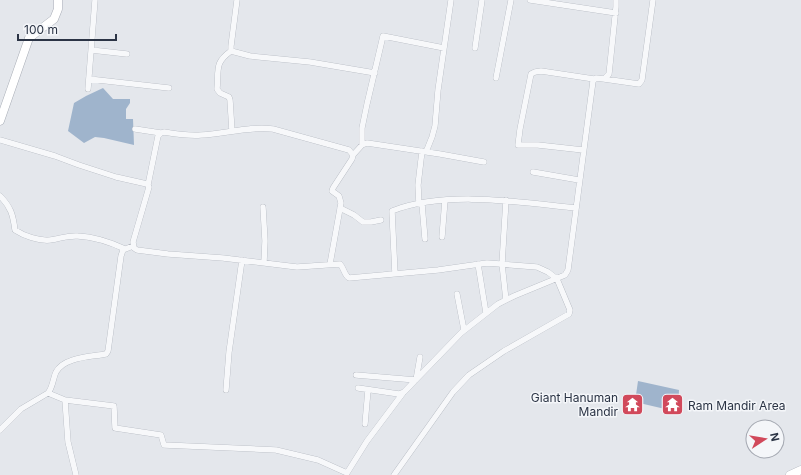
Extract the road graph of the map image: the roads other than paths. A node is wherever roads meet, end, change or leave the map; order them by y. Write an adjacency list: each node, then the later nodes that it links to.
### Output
1 (58, 0): 23 (street)
2 (94, 0): 13 (street)
3 (237, 0): 14 (street)
4 (451, 0): 11 (street)
5 (482, 0): 12 (street)
6 (511, 0): 17 (street)
7 (530, 0): 10 (street)
8 (616, 0): 10 (street)
9 (653, 0): 18 (street)
10 (616, 13): 18 (street)
11 (444, 48): 16 (street); 30 (street)
12 (475, 48)
13 (91, 50): 15 (street); 19 (street)
14 (232, 52): 16 (street); 25 (street)
15 (127, 54)
16 (375, 73): 28 (street)
17 (496, 78)
18 (604, 78): 20 (street)
19 (89, 79): 21 (street); 22 (street)
20 (594, 79): 29 (street); 29 (street)
21 (169, 88)
22 (88, 89)
23 (0, 121)
24 (135, 129): 26 (street)
25 (232, 131): 26 (street); 31 (street)
26 (161, 133): 35 (street)
27 (0, 140): 35 (street)
28 (362, 145): 30 (street); 31 (street)
29 (583, 150): 34 (street)
30 (424, 151): 32 (street); 39 (street)
31 (353, 155): 41 (street)
32 (484, 162)
33 (533, 172): 34 (street)
34 (579, 180): 42 (street)
35 (148, 185): 46 (street)
36 (0, 196): 47 (street)
37 (445, 200): 38 (street); 39 (street); 44 (street)
38 (506, 200): 42 (street); 52 (street)
39 (420, 204): 45 (street); 53 (street)
40 (263, 207): 49 (street)
41 (340, 208): 43 (street); 50 (street)
42 (575, 208): 54 (street)
43 (381, 220)
44 (442, 237)
45 (425, 239)
46 (133, 246): 47 (street); 48 (street)
47 (125, 249): 66 (street)
48 (242, 260): 49 (street); 63 (street)
49 (264, 262): 50 (street)
50 (330, 264): 53 (street)
51 (478, 264): 52 (street); 53 (street); 57 (street)
52 (502, 264): 54 (street); 56 (street)
53 (395, 274)
54 (557, 281): 56 (street); 72 (street)
55 (457, 294): 58 (street)
56 (506, 300): 57 (street)
57 (486, 312): 58 (street)
58 (464, 330): 61 (street)
59 (420, 358): 61 (street)
60 (356, 375): 61 (street)
61 (416, 380): 65 (street)
62 (358, 388): 64 (street)
63 (226, 390)
64 (368, 390): 65 (street); 68 (street)
65 (404, 392): 67 (street)
66 (48, 393): 67 (street); 69 (street)
67 (65, 400): 71 (street)
68 (365, 424)
69 (0, 430)
70 (801, 470): 73 (street)
71 (76, 475)
72 (394, 475)
73 (790, 475)

